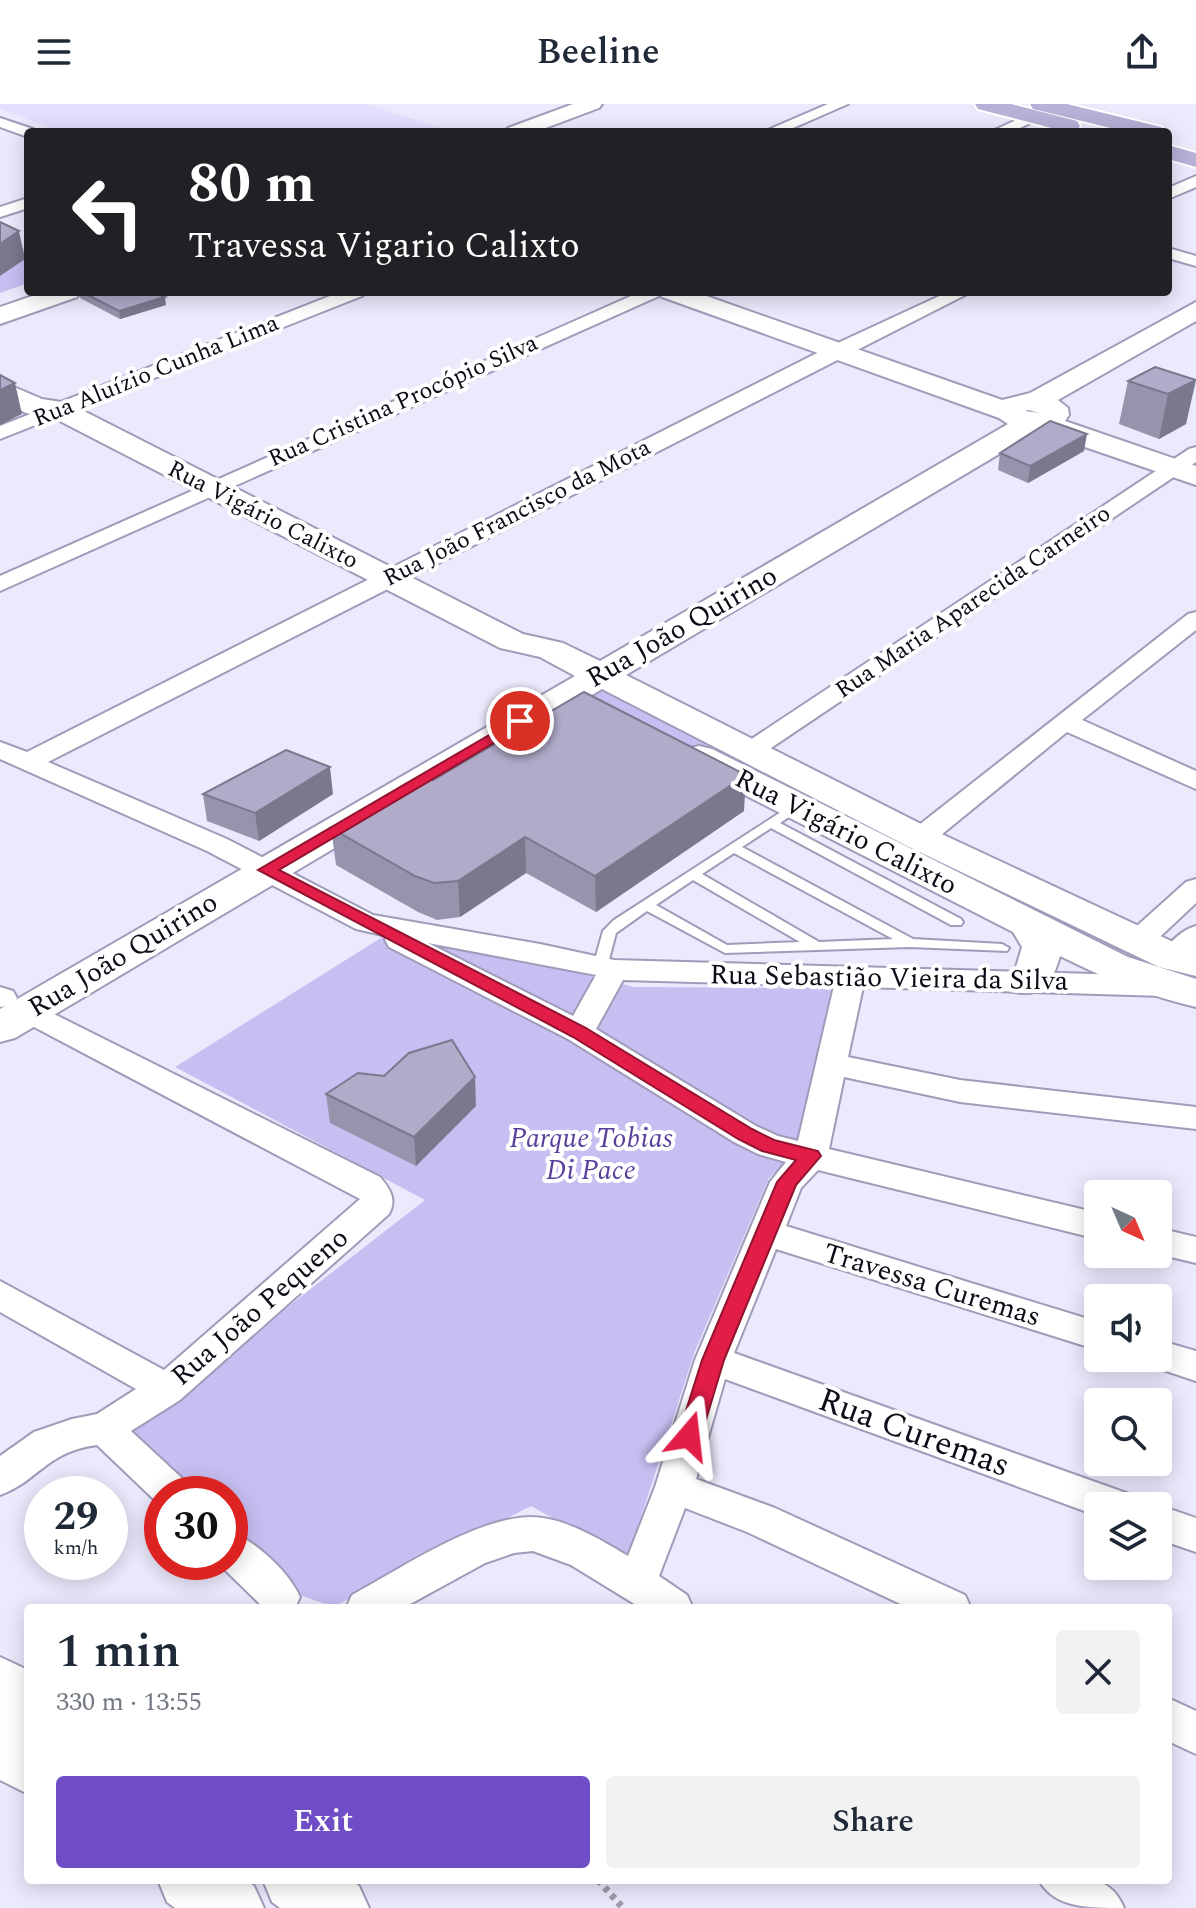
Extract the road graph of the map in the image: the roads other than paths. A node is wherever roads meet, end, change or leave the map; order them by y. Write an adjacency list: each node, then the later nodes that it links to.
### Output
1 (592, 104): 4 (main road)
2 (841, 104): 8 (street)
3 (986, 104): 5 (main road)
4 (560, 108): 7 (main road)
5 (1047, 114): 9 (street); 10 (main road); 11 (main road)
6 (0, 122): 12 (street)
7 (511, 128)
8 (781, 128)
9 (1009, 128)
10 (1082, 128)
11 (1129, 128)
12 (22, 130): 13 (street)
13 (0, 132)
14 (1172, 137): 15 (main road)
15 (1196, 143)
16 (1172, 153): 17 (main road)
17 (1196, 160)
18 (1196, 181): 19 (street)
19 (1172, 192)
20 (24, 204): 21 (street)
21 (0, 212)
22 (1172, 254): 23 (street)
23 (1196, 261)
24 (24, 294): 31 (main road)
25 (56, 296): 33 (main road)
26 (346, 296): 38 (street, Rua Aluízio Cunha Lima)
27 (637, 296): 42 (street, Rua Cristina Procópio Silva)
28 (684, 296): 35 (main road)
29 (723, 296): 35 (main road)
30 (953, 296): 35 (street, Rua João Francisco da Mota)
31 (0, 302)
32 (1196, 310): 39 (main road, Rua João Quirino)
33 (0, 316)
34 (1196, 327): 39 (main road, Rua João Quirino)
35 (845, 347): 39 (main road); 43 (street, Rua João Francisco da Mota)
36 (0, 372): 38 (main road, Rua Vigário Calixto)
37 (0, 389): 38 (main road, Rua Vigário Calixto)
38 (58, 409): 40 (street, Rua Aluízio Cunha Lima); 42 (main road, Rua Vigário Calixto)
39 (1033, 412): 41 (main road); 46 (main road, Rua João Quirino)
40 (0, 433)
41 (1190, 463): 49 (street, Rua Maria Aparecida Carneiro)
42 (208, 488): 43 (main road, Rua Vigário Calixto); 44 (street, Rua Cristina Procópio Silva)
43 (388, 579): 46 (main road, Rua Vigário Calixto); 50 (street, Rua João Francisco da Mota)
44 (0, 584)
45 (1196, 619): 47 (street)
46 (591, 693): 49 (main road, Rua Vigário Calixto); 52 (main road, Rua Vigário Calixto); 55 (main road, Rua João Quirino); 55 (main road, Rua João Quirino)
47 (1064, 721): 51 (street); 53 (street)
48 (0, 750): 50 (street, Rua Sebastião Vieira da Silva)
49 (750, 751): 53 (main road, Rua Vigário Calixto)
50 (30, 761): 55 (street, Rua Sebastião Vieira da Silva)
51 (1196, 781)
52 (783, 815): 54 (lane); 59 (lane); 61 (main road, Rua Vigário Calixto)
53 (920, 838): 62 (main road, Rua Vigário Calixto)
54 (734, 848): 56 (lane); 63 (lane)
55 (254, 864): 60 (street, Rua Sebastião Vieira da Silva); 69 (main road, Rua João Quirino)
56 (694, 875): 58 (lane); 64 (lane)
57 (1196, 888): 62 (street)
58 (647, 905): 64 (lane); 66 (lane)
59 (956, 922)
60 (366, 923): 66 (street, Rua Sebastião Vieira da Silva); 70 (street)
61 (1016, 937): 63 (lane); 65 (main road, Rua Vigário Calixto); 68 (main road)
62 (1138, 941): 65 (main road, Rua Vigário Calixto)
63 (910, 943): 64 (lane)
64 (815, 945)
65 (1185, 967): 68 (street, Rua Sebastião Vieira da Silva)
66 (607, 969): 67 (street, Rua Sebastião Vieira da Silva); 70 (street)
67 (851, 975): 68 (street, Rua Sebastião Vieira da Silva); 71 (street)
68 (1026, 981)
69 (6, 1007): 83 (street, Rua João Pequeno)
70 (579, 1032): 73 (street)
71 (833, 1064): 72 (street); 73 (street)
72 (1196, 1118)
73 (811, 1156): 74 (street); 75 (street)
74 (1084, 1223)
75 (766, 1233): 79 (street, Travessa Curemas); 81 (street)
76 (1172, 1244): 77 (street)
77 (1196, 1250)
78 (0, 1295): 83 (street)
79 (1084, 1332)
80 (1172, 1358): 82 (street)
81 (713, 1360): 87 (street); 88 (street, Rua Curemas)
82 (1196, 1366)
83 (167, 1389): 84 (street, Rua João Pequeno)
84 (104, 1429): 85 (street); 86 (street, Rua João Pequeno)
85 (153, 1476)
86 (0, 1479)
87 (674, 1487): 92 (street); 96 (street)
88 (1084, 1495)
89 (1172, 1527): 90 (street)
90 (1196, 1535)
91 (248, 1568): 93 (street)
92 (637, 1583): 94 (street); 95 (street)
93 (283, 1604)
94 (374, 1604)
95 (667, 1604)
96 (942, 1604)
97 (7, 1702): 100 (main road)
98 (1172, 1720): 99 (street)
99 (1196, 1734)
100 (24, 1753)
101 (300, 1884): 103 (main road)
102 (1067, 1884): 104 (street)
103 (337, 1908)
104 (1101, 1908)

